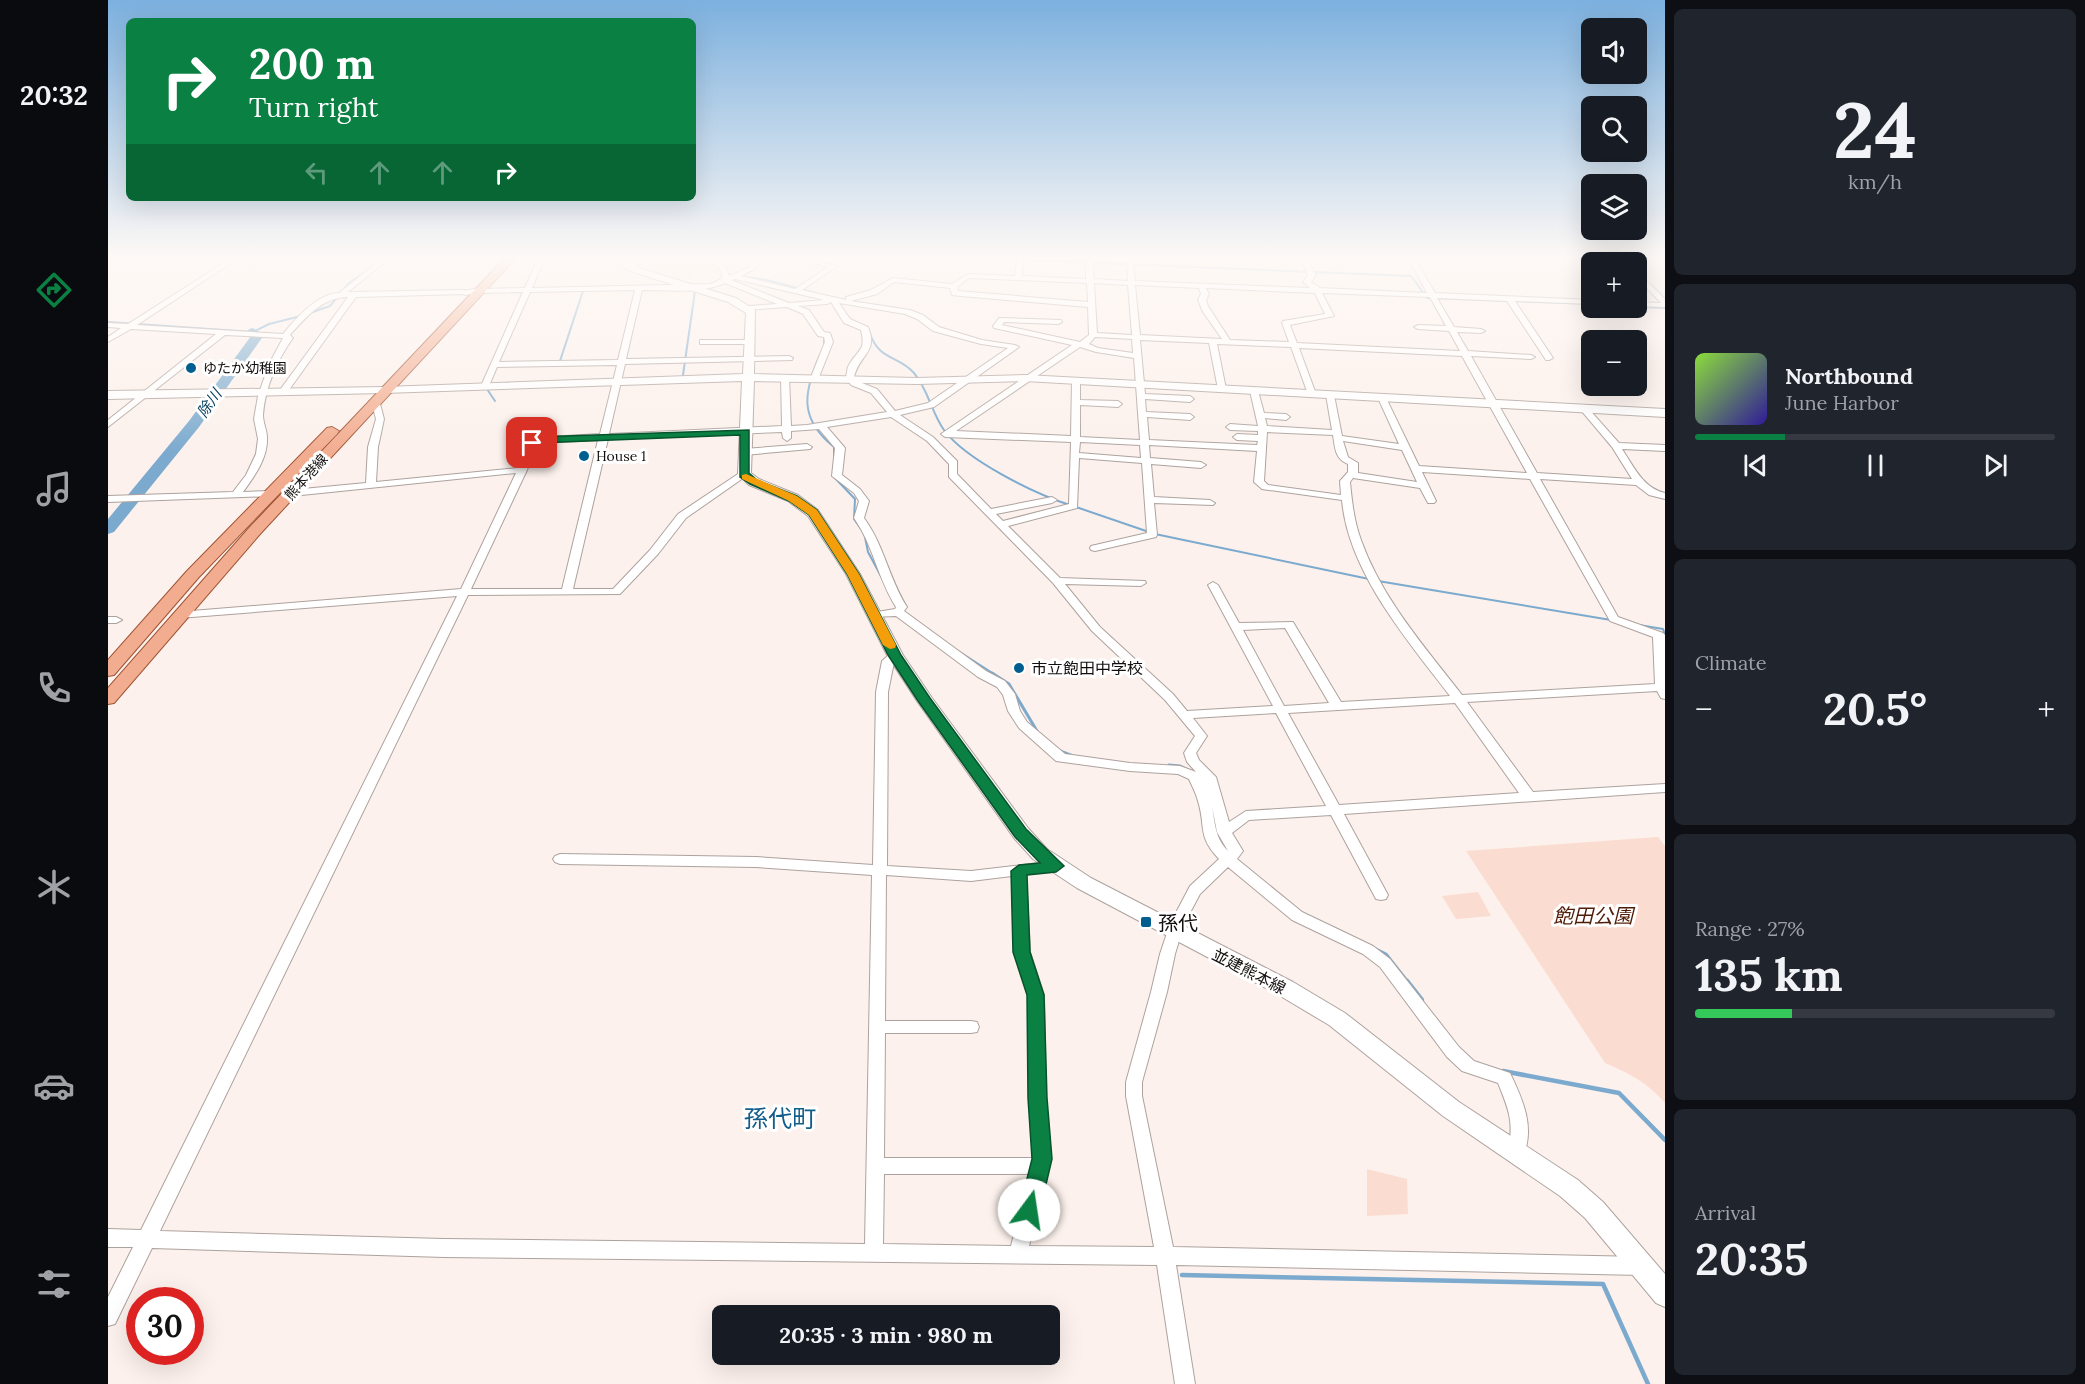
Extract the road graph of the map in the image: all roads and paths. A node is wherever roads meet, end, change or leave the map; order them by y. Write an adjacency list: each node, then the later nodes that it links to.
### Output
1 (133, 324): 20 (street)
2 (296, 324): 26 (street)
3 (333, 324): 54 (street)
4 (436, 324): 55 (main road, 熊本港線)
5 (446, 324): 55 (main road, 熊本港線)
6 (512, 324): 41 (street)
7 (631, 324): 40 (street)
8 (751, 324): 39 (street)
9 (814, 324): 43 (street)
10 (853, 324): 44 (street)
11 (929, 324): 46 (street)
12 (1000, 324): 32 (street)
13 (1092, 324): 25 (street)
14 (1136, 324): 27 (street)
15 (1217, 324): 31 (street)
16 (1286, 324): 33 (street)
17 (1450, 324): 22 (street)
18 (1527, 324): 38 (street)
19 (108, 325): 20 (street)
20 (128, 327): 23 (street); 28 (street)
21 (1418, 327): 22 (street)
22 (1454, 330): 24 (street); 34 (street)
23 (223, 332): 26 (street); 56 (street)
24 (1481, 332)
25 (1093, 335): 27 (street); 32 (street)
26 (285, 336): 53 (street)
27 (1137, 338): 29 (street); 35 (street)
28 (108, 340)
29 (1213, 341): 31 (street); 50 (street)
30 (703, 342): 39 (street)
31 (1227, 342): 33 (street)
32 (1078, 345): 35 (street); 45 (street)
33 (1296, 345): 34 (street); 57 (street)
34 (1467, 354): 36 (street); 64 (street)
35 (1137, 356): 51 (street)
36 (1531, 357)
37 (789, 358): 39 (street)
38 (1550, 358)
39 (749, 360): 40 (street); 42 (street); 48 (street); 75 (street)
40 (623, 362): 41 (street); 48 (street)
41 (494, 365): 49 (street)
42 (785, 377): 43 (street); 77 (street)
43 (814, 377): 44 (street)
44 (850, 378): 46 (street); 67 (street)
45 (1025, 378): 46 (street); 47 (street); 76 (street)
46 (967, 380): 67 (street)
47 (1076, 380): 51 (street); 62 (street)
48 (618, 381): 49 (street); 80 (street)
49 (485, 386): 55 (street)
50 (1222, 389): 51 (street); 52 (street)
51 (1141, 390): 61 (street); 68 (street)
52 (1254, 391): 57 (street); 69 (street)
53 (263, 392): 54 (street); 56 (street); 101 (street)
54 (283, 392): 55 (street)
55 (376, 393): 99 (street); 102 (main road, 熊本港線); 103 (main road, 熊本港線)
56 (146, 394): 58 (street); 72 (street)
57 (1312, 394): 59 (street)
58 (108, 395)
59 (1330, 395): 60 (street); 79 (street)
60 (1382, 398): 64 (street); 87 (street)
61 (1190, 399)
62 (1077, 402): 63 (street); 83 (street)
63 (1118, 404)
64 (1494, 404): 65 (street); 97 (street)
65 (1584, 409): 66 (street); 85 (street)
66 (1665, 413)
67 (893, 414): 73 (street); 82 (street)
68 (1144, 414): 70 (street); 84 (street)
69 (1260, 415): 71 (street); 81 (street)
70 (1190, 417)
71 (1286, 417)
72 (108, 424)
73 (822, 427): 77 (street); 119 (street)
74 (1230, 427): 81 (street)
75 (746, 432): 77 (street); 80 (street); 89 (street)
76 (947, 433): 82 (street); 83 (street)
77 (787, 434)
78 (1237, 436): 81 (street)
79 (1338, 436): 81 (street); 87 (street); 96 (street)
80 (605, 437): 94 (street); 117 (street)
81 (1262, 438): 84 (street); 105 (street)
82 (930, 439): 111 (street)
83 (1076, 439): 84 (street); 90 (street)
84 (1147, 442): 91 (street)
85 (1616, 446): 88 (street); 98 (street)
86 (807, 447): 89 (street)
87 (1406, 448): 93 (street)
88 (1665, 448)
89 (744, 452): 95 (street)
90 (1074, 455): 91 (street); 112 (street)
91 (1147, 460): 92 (street); 108 (street)
92 (1201, 465)
93 (1416, 469): 97 (street); 100 (street)
94 (522, 470): 99 (street); 118 (street)
95 (744, 474): 117 (street); 121 (street, 並建熊本線)
96 (1352, 476): 100 (street); 105 (street)
97 (1533, 476): 98 (street); 126 (street)
98 (1639, 482): 104 (street)
99 (371, 483): 102 (street)
100 (1424, 486): 109 (street)
101 (237, 493): 103 (street); 106 (street)
102 (292, 493): 103 (street); 120 (main road, 熊本港線)
103 (270, 494): 122 (main road, 熊本港線)
104 (1665, 496)
105 (1345, 498): 127 (street)
106 (108, 499)
107 (1052, 500): 111 (street)
108 (1149, 500): 110 (street); 113 (street)
109 (1431, 501)
110 (1210, 503)
111 (990, 512): 112 (street)
112 (1002, 524): 114 (street)
113 (1095, 548)
114 (1057, 581): 115 (street); 131 (street)
115 (1141, 583)
116 (1213, 585): 123 (street)
117 (567, 591): 118 (street)
118 (464, 592): 120 (street); 148 (street)
119 (898, 612): 121 (street); 137 (street)
120 (179, 615): 122 (street); 128 (main road, 熊本港線)
121 (875, 615): 124 (street, 並建熊本線)
122 (154, 617): 125 (main road, 熊本港線)
123 (1235, 627): 129 (street); 130 (street)
124 (895, 655): 138 (street, 並建熊本線); 139 (street)
125 (108, 671)
126 (1664, 690): 127 (street)
127 (1457, 698): 129 (street); 133 (street)
128 (108, 699)
129 (1337, 706): 130 (street)
130 (1279, 709): 131 (street); 134 (street)
131 (1186, 716): 135 (street)
132 (1665, 788): 133 (street)
133 (1529, 797): 134 (street)
134 (1335, 808): 135 (street); 141 (street)
135 (1224, 832): 137 (street)
136 (560, 859): 139 (street)
137 (1228, 859): 142 (street); 145 (street)
138 (1056, 866): 140 (street); 142 (street, 並建熊本線)
139 (880, 869): 140 (street); 143 (street)
140 (1019, 871): 147 (street)
141 (1381, 895)
142 (1174, 932): 145 (street, 並建熊本線); 152 (street)
143 (878, 1027): 144 (street); 146 (street)
144 (971, 1027)
145 (1516, 1153): 153 (street, 並建熊本線)
146 (876, 1166): 147 (street); 150 (street)
147 (1041, 1166): 151 (street)
148 (148, 1238): 149 (street); 150 (street); 155 (street)
149 (108, 1239)
150 (874, 1252): 151 (street)
151 (1018, 1254): 152 (street)
152 (1164, 1256): 153 (street); 156 (street)
153 (1642, 1266): 154 (street, 並建熊本線)
154 (1665, 1294)
155 (108, 1317)
156 (1185, 1384)

